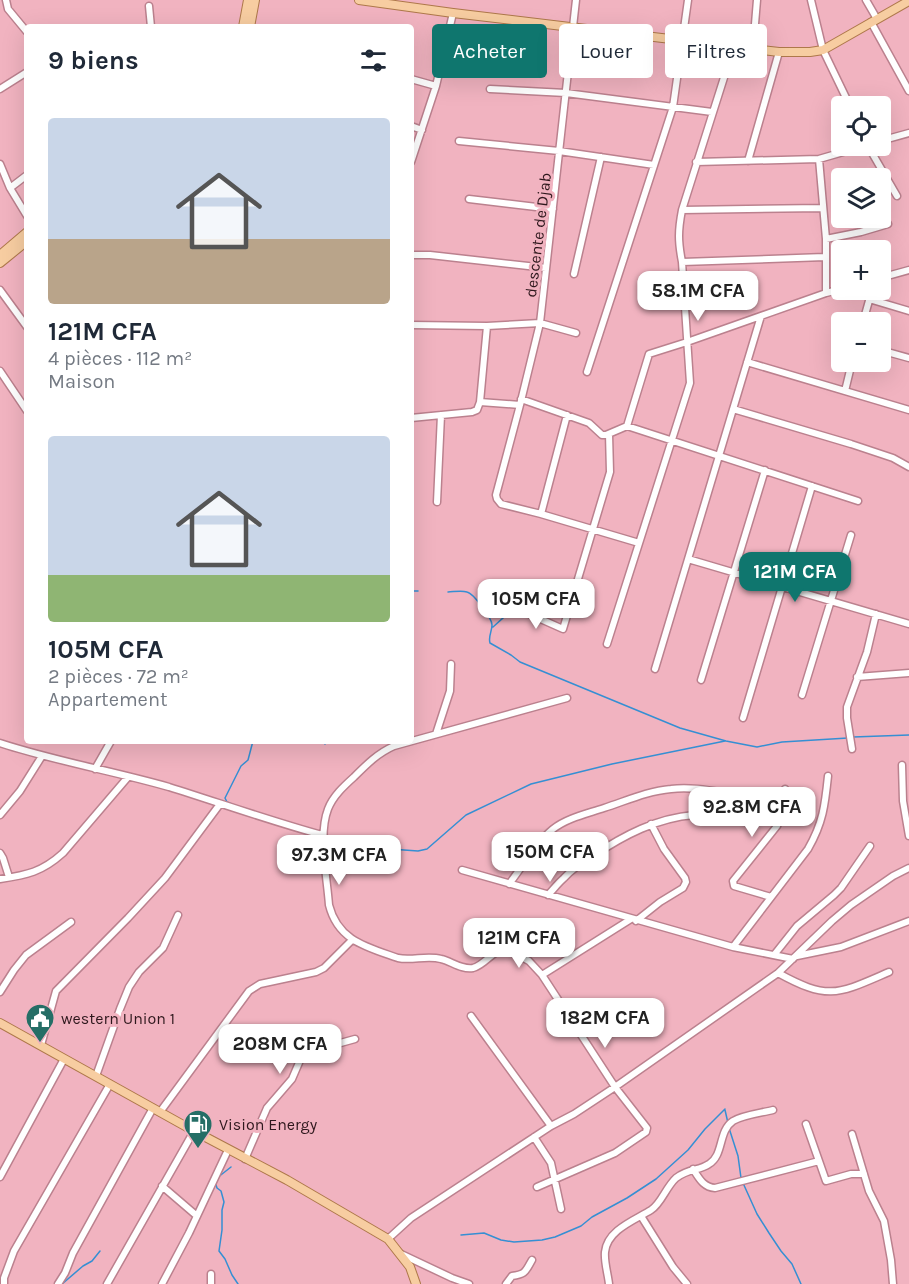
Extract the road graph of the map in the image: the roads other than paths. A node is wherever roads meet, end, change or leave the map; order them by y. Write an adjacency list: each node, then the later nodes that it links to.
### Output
1 (6, 0): 22 (street)
2 (248, 0): 16 (main road)
3 (255, 0): 17 (main road)
4 (359, 0): 11 (main road)
5 (576, 0): 18 (street)
6 (688, 0): 19 (street)
7 (757, 0): 20 (street)
8 (811, 0): 24 (street)
9 (866, 0): 14 (street)
10 (909, 1): 14 (main road)
11 (387, 2): 13 (main road)
12 (149, 6): 15 (street)
13 (453, 14): 21 (main road); 31 (street)
14 (874, 21): 24 (main road); 34 (street)
15 (151, 24)
16 (244, 24)
17 (251, 24)
18 (573, 24)
19 (685, 24)
20 (755, 24)
21 (559, 25)
22 (24, 28)
23 (767, 50): 25 (main road)
24 (823, 50): 25 (main road); 36 (street)
25 (779, 51): 50 (street)
26 (24, 74): 33 (street)
27 (568, 78): 35 (street)
28 (677, 78): 37 (street)
29 (723, 78): 38 (street)
30 (414, 80): 31 (street)
31 (436, 86): 40 (street)
32 (490, 88): 35 (street)
33 (0, 89)
34 (909, 91)
35 (566, 93): 37 (street); 44 (street)
36 (845, 96)
37 (673, 106): 38 (street); 53 (street)
38 (712, 112): 51 (street)
39 (414, 127): 40 (street)
40 (422, 130): 45 (street)
41 (909, 133): 42 (street)
42 (891, 138)
43 (459, 141): 44 (street)
44 (560, 151): 48 (street); 59 (street); 82 (street, descente de Djab)
45 (414, 153)
46 (831, 156): 49 (street)
47 (872, 156): 56 (street)
48 (601, 157): 53 (street); 73 (street)
49 (819, 159): 50 (street); 58 (street)
50 (748, 161): 51 (street)
51 (696, 162): 60 (street)
52 (0, 164): 55 (street)
53 (654, 165): 91 (street)
54 (24, 177): 55 (street)
55 (10, 188): 61 (street)
56 (897, 196)
57 (469, 199): 59 (street)
58 (824, 208): 60 (street); 64 (street)
59 (553, 209): 71 (street)
60 (682, 210): 69 (street)
61 (24, 211)
62 (874, 228): 64 (street)
63 (24, 235): 66 (main road)
64 (826, 239): 68 (street)
65 (24, 243): 70 (main road)
66 (0, 255)
67 (414, 255): 71 (street)
68 (825, 257): 69 (street); 77 (street)
69 (682, 262): 86 (street)
70 (0, 263)
71 (546, 268): 82 (street)
72 (909, 270): 74 (street)
73 (574, 274)
74 (891, 275)
75 (0, 290): 81 (street)
76 (831, 292): 77 (street)
77 (826, 293): 80 (street)
78 (872, 300): 79 (street)
79 (909, 311)
80 (761, 316): 86 (street); 89 (street)
81 (24, 323)
82 (540, 323): 84 (street); 85 (street); 95 (street)
83 (414, 324): 84 (street)
84 (487, 326): 94 (street)
85 (576, 333)
86 (687, 342): 102 (street); 104 (street)
87 (891, 353): 88 (street)
88 (909, 358)
89 (747, 362): 93 (street); 97 (street)
90 (0, 371): 96 (street)
91 (587, 372)
92 (850, 372): 93 (street)
93 (845, 391): 98 (street)
94 (480, 402): 95 (street); 99 (street)
95 (520, 402): 100 (street); 111 (street)
96 (24, 407)
97 (733, 409): 105 (street); 106 (street)
98 (909, 410)
99 (441, 415): 101 (street); 110 (street)
100 (567, 415): 103 (street); 111 (street)
101 (414, 418)
102 (627, 426): 103 (street); 104 (street)
103 (609, 434): 112 (street)
104 (672, 440): 105 (street); 114 (street)
105 (719, 456): 107 (street); 115 (street)
106 (909, 467)
107 (765, 470): 108 (street); 116 (street)
108 (812, 486): 109 (street); 117 (street)
109 (858, 501)
110 (437, 502)
111 (541, 514): 112 (street)
112 (593, 530): 114 (street); 119 (street)
113 (851, 535): 118 (street)
114 (639, 543): 122 (street)
115 (688, 560): 116 (street); 124 (street)
116 (734, 573): 117 (street); 127 (street)
117 (781, 587): 118 (street); 130 (street)
118 (831, 601): 120 (street); 128 (street)
119 (518, 609)
120 (876, 614): 121 (street); 126 (street)
121 (909, 624)
122 (607, 644)
123 (451, 664): 131 (street)
124 (655, 669)
125 (909, 673): 126 (street)
126 (858, 677): 136 (street)
127 (701, 680)
128 (802, 695)
129 (567, 698): 131 (street)
130 (743, 718)
131 (436, 734): 132 (street)
132 (414, 740)
133 (0, 743): 137 (street)
134 (109, 744): 139 (street)
135 (401, 744): 148 (street)
136 (852, 749)
137 (42, 756): 139 (street); 145 (street)
138 (902, 765): 149 (street)
139 (95, 769): 141 (street)
140 (828, 776): 158 (street)
141 (128, 777): 144 (street); 154 (street)
142 (785, 789): 158 (street)
143 (740, 795): 156 (street)
144 (220, 804): 148 (street); 174 (street)
145 (0, 815)
146 (740, 818): 147 (street)
147 (651, 824): 157 (street); 160 (street)
148 (322, 835): 163 (street)
149 (909, 836)
150 (870, 846): 165 (street)
151 (0, 853): 154 (street)
152 (909, 868): 166 (street)
153 (462, 870): 156 (street)
154 (9, 877): 155 (street)
155 (0, 879)
156 (509, 884): 157 (street)
157 (548, 895): 160 (street)
158 (771, 897): 164 (street)
159 (178, 915): 176 (street)
160 (634, 920): 164 (street); 169 (street)
161 (909, 921): 166 (street)
162 (71, 922): 170 (street)
163 (352, 940): 169 (street); 179 (street)
164 (733, 947): 165 (street)
165 (774, 956): 166 (street)
166 (795, 958): 168 (street)
167 (889, 972): 168 (street)
168 (778, 973): 178 (street)
169 (542, 975): 178 (street)
170 (0, 992)
171 (471, 1016): 182 (street)
172 (0, 1023): 174 (main road)
173 (355, 1039): 187 (street)
174 (40, 1045): 175 (main road)
175 (64, 1059): 176 (main road); 191 (street)
176 (96, 1076): 177 (main road)
177 (110, 1084): 179 (main road); 202 (street)
178 (615, 1087): 182 (street); 192 (street)
179 (156, 1110): 183 (main road); 203 (street)
180 (773, 1110): 189 (street)
181 (806, 1124): 188 (street)
182 (551, 1126): 185 (street)
183 (194, 1131): 186 (main road); 193 (street)
184 (852, 1134): 190 (street)
185 (534, 1137): 192 (street); 198 (street)
186 (228, 1150): 187 (main road); 196 (street)
187 (245, 1159): 198 (main road)
188 (819, 1161): 189 (street); 190 (street)
189 (693, 1169): 197 (street)
190 (864, 1174): 212 (street)
191 (0, 1177)
192 (555, 1179): 194 (street); 195 (street)
193 (162, 1186): 196 (street); 204 (street)
194 (537, 1187)
195 (561, 1209)
196 (197, 1216): 205 (street)
197 (641, 1216): 210 (street); 211 (street)
198 (388, 1239): 199 (main road)
199 (398, 1252): 207 (main road); 208 (street)
200 (532, 1260): 209 (street)
201 (212, 1274): 206 (street)
202 (4, 1284)
203 (58, 1284)
204 (107, 1284)
205 (162, 1284)
206 (211, 1284)
207 (416, 1284)
208 (469, 1284)
209 (506, 1284)
210 (609, 1284)
211 (687, 1284)
212 (893, 1284)

